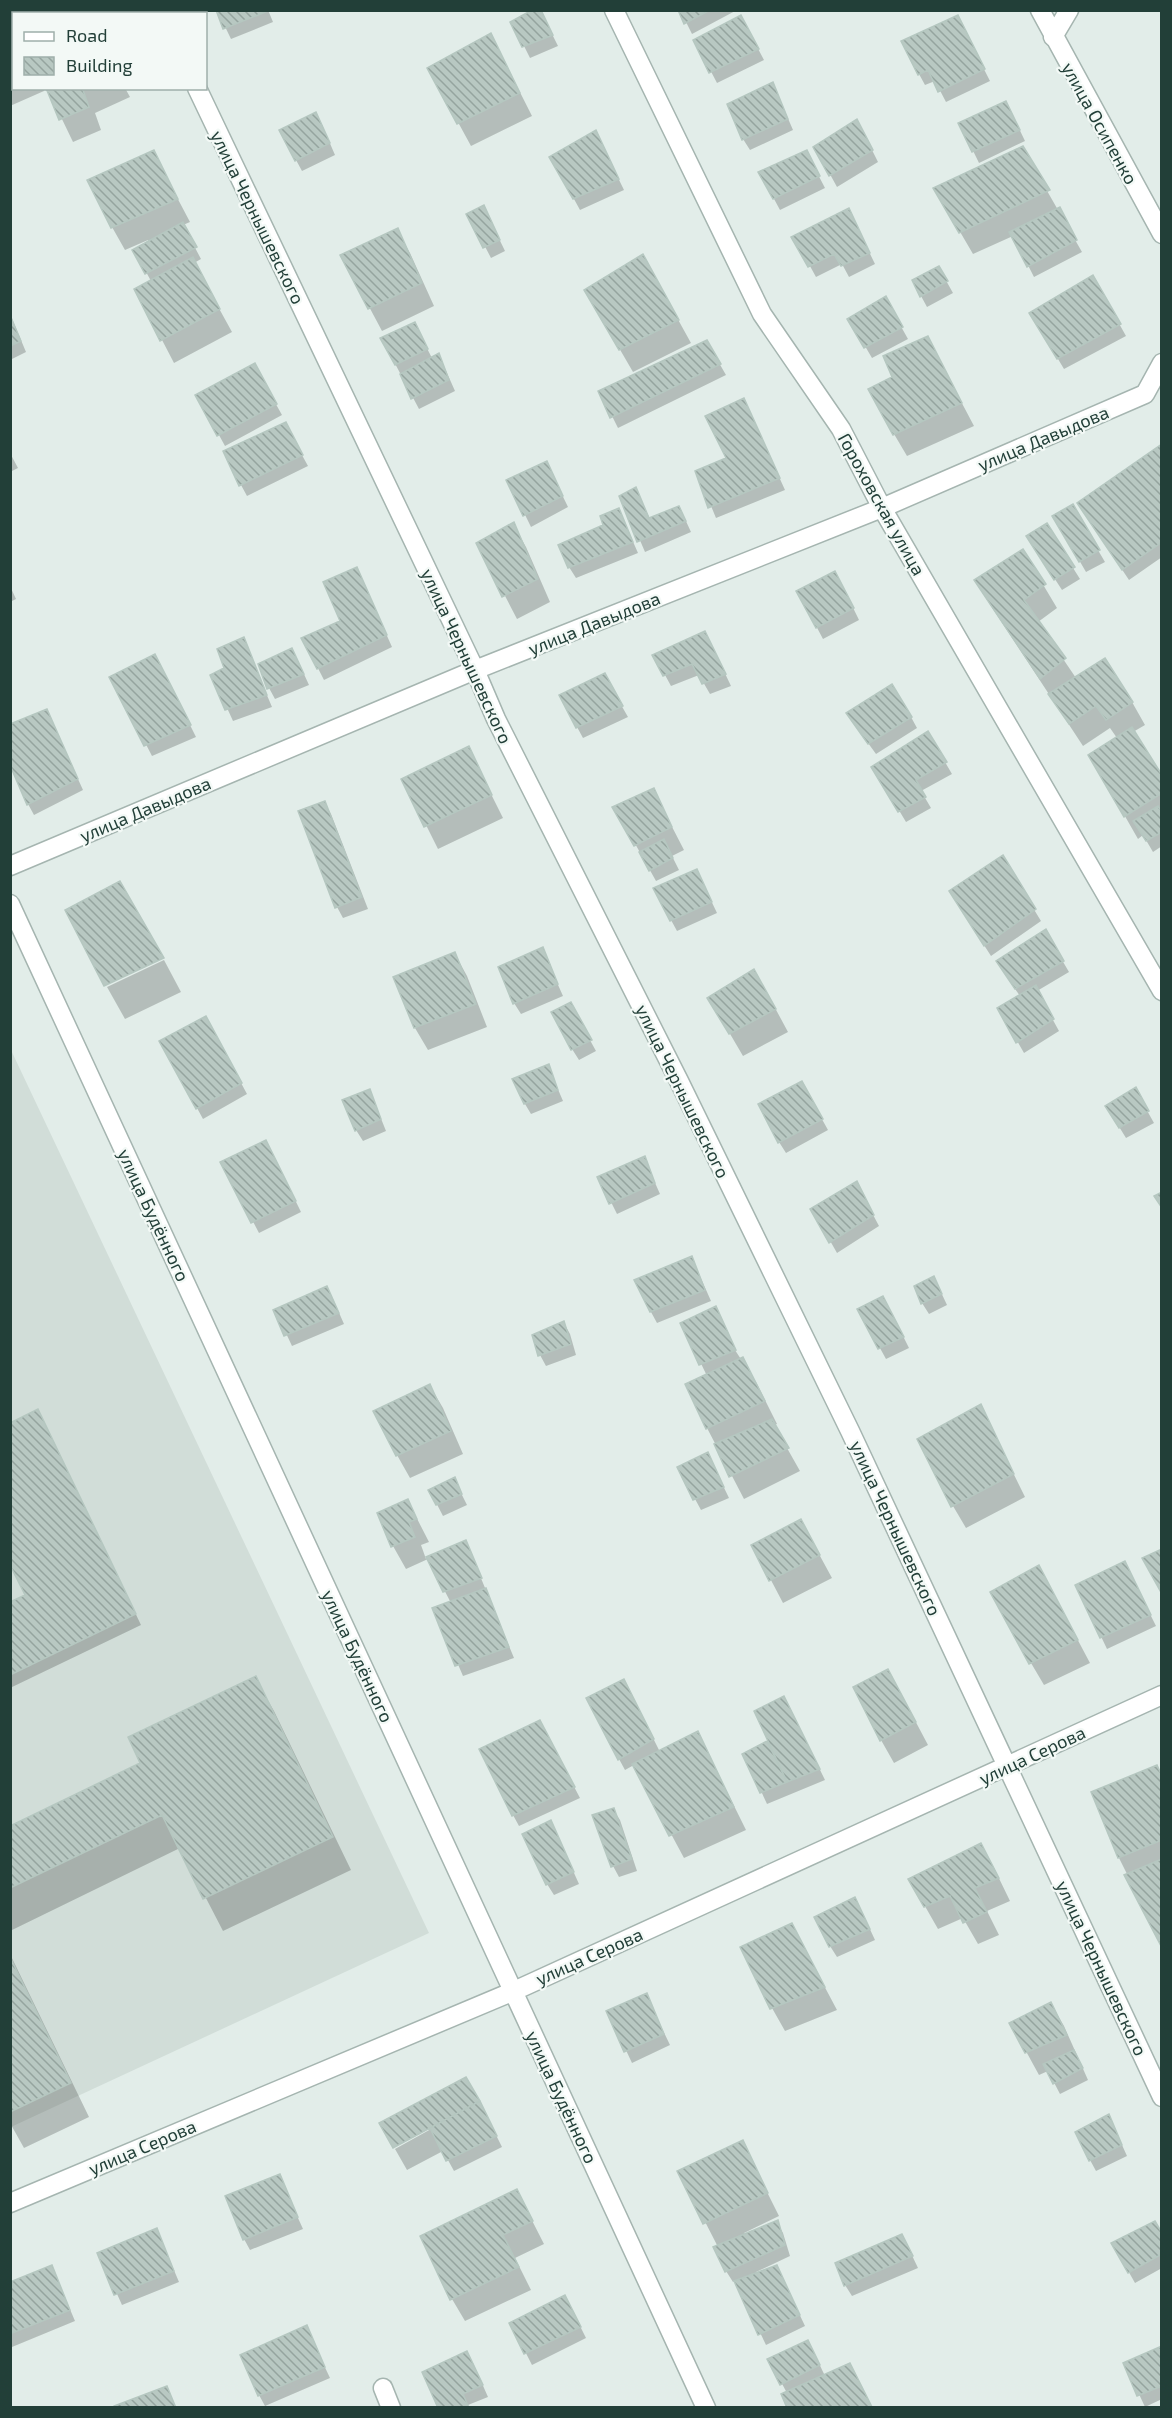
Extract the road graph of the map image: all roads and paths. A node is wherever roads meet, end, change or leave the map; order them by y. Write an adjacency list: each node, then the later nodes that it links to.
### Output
1 (614, 10): 8 (street, Гороховская улица)
2 (1040, 10): 4 (street, улица Осипенко)
3 (1069, 10): 4 (street)
4 (1053, 37): 6 (street, улица Осипенко)
5 (198, 90): 9 (street, улица Чернышевского)
6 (1161, 234)
7 (1161, 363): 8 (street, улица Давыдова)
8 (882, 508): 9 (street, улица Давыдова); 12 (street, Гороховская улица)
9 (475, 670): 10 (street, улица Давыдова); 14 (street, улица Чернышевского)
10 (10, 866)
11 (10, 904): 15 (street, улица Будённого)
12 (1161, 991)
13 (1161, 1695): 14 (street, улица Серова)
14 (1008, 1766): 15 (street, улица Серова); 16 (street, улица Чернышевского)
15 (514, 1991): 17 (street, улица Серова); 20 (street, улица Будённого)
16 (1161, 2097)
17 (10, 2203)
18 (382, 2388): 19 (street)
19 (392, 2408)
20 (706, 2408)

